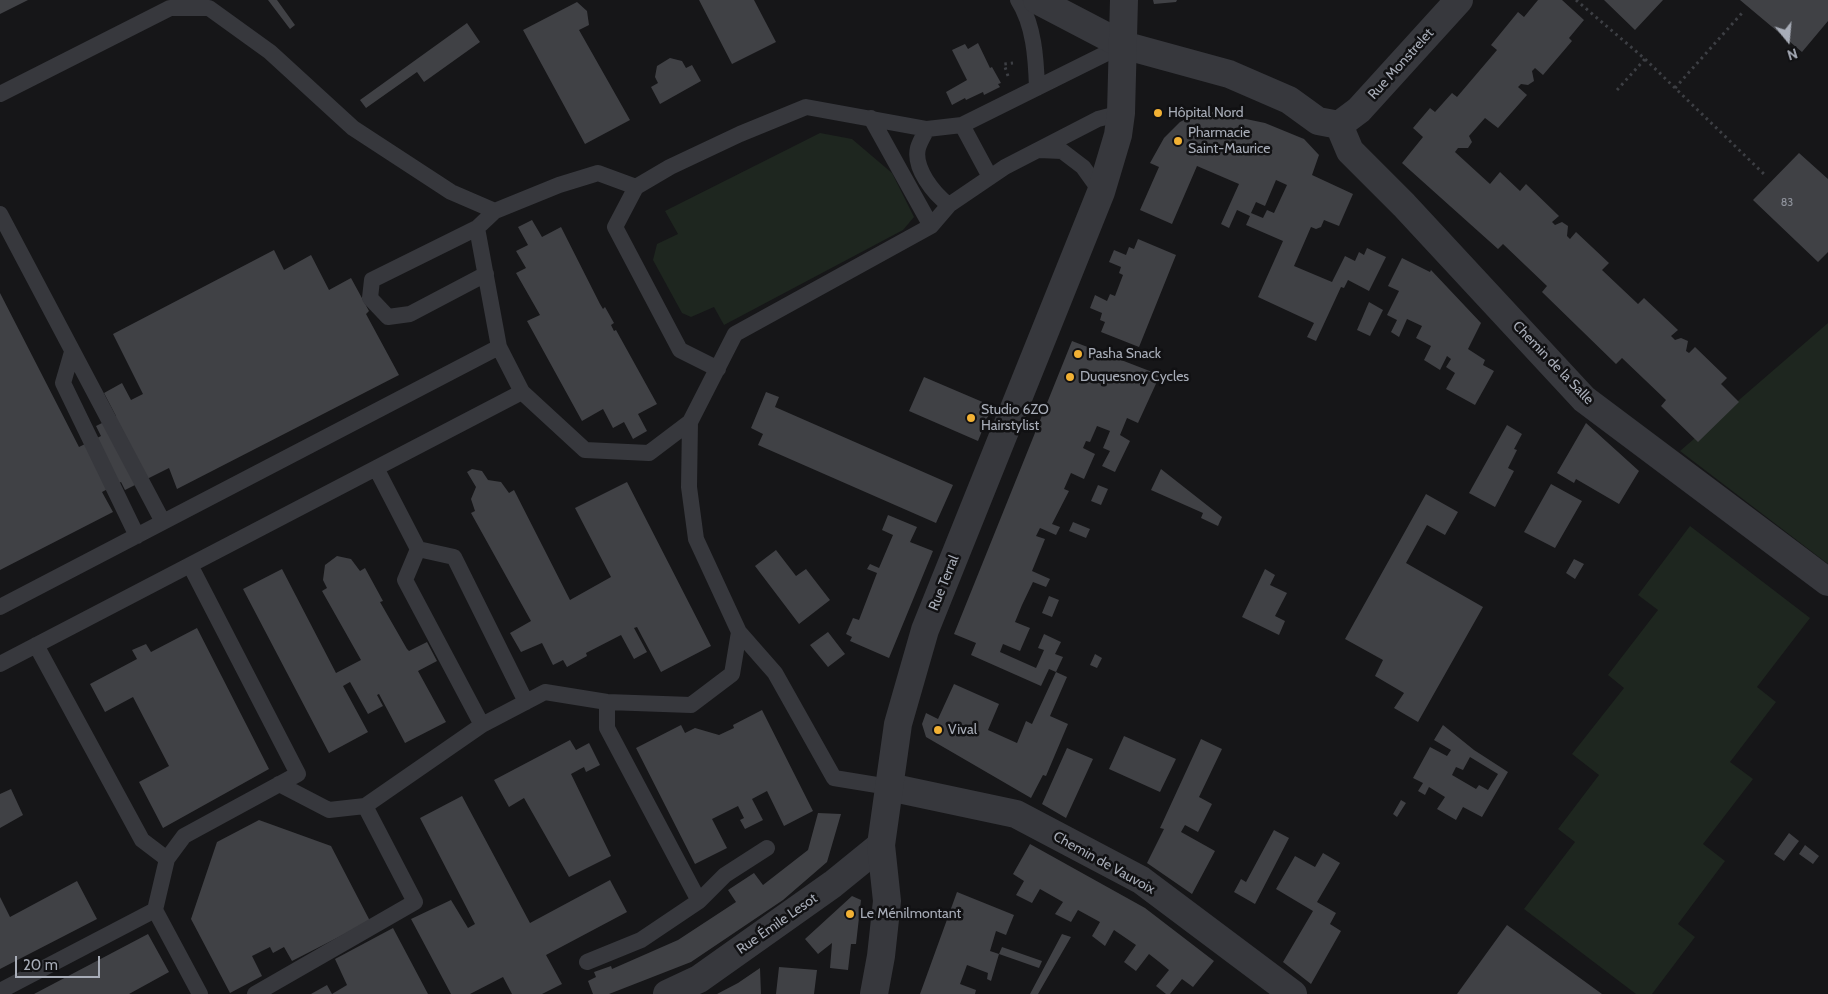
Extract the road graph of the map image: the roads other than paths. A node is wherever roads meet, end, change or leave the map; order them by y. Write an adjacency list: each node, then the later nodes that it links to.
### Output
1 (1018, 0): 6 (lane)
2 (1037, 0): 5 (street)
3 (1124, 0): 5 (street, Rue Terral)
4 (1459, 0): 11 (street, Rue Monstrelet)
5 (1123, 45): 6 (lane); 8 (street, Rue Terral); 11 (street)
6 (1037, 88): 10 (lane)
7 (0, 94): 18 (lane)
8 (1121, 113): 13 (lane); 16 (street, Rue Terral)
9 (871, 118): 12 (lane); 15 (lane); 20 (lane)
10 (962, 125): 12 (lane); 14 (lane)
11 (1339, 125): 33 (street, Chemin de la Salle)
12 (926, 129): 17 (lane)
13 (1039, 150): 14 (lane); 16 (lane)
14 (990, 177): 17 (lane)
15 (636, 187): 18 (lane); 25 (lane)
16 (1101, 192): 42 (street, Rue Terral)
17 (949, 205): 20 (lane)
18 (495, 211): 21 (lane)
19 (0, 214): 24 (lane)
20 (931, 226): 25 (lane)
21 (477, 228): 22 (lane); 22 (lane)
22 (486, 274): 23 (lane)
23 (499, 347): 26 (lane); 29 (lane)
24 (72, 352): 29 (lane); 30 (lane)
25 (718, 369): 27 (lane)
26 (522, 392): 27 (lane); 28 (lane)
27 (690, 422): 35 (lane)
28 (376, 468): 31 (lane); 32 (lane)
29 (164, 522): 30 (lane)
30 (137, 536): 34 (lane)
31 (418, 549): 38 (lane); 40 (lane)
32 (190, 565): 36 (lane); 41 (lane)
33 (1828, 582)
34 (0, 607)
35 (739, 632): 39 (lane); 42 (lane)
36 (36, 645): 37 (lane); 46 (lane)
37 (0, 664)
38 (526, 702): 39 (lane); 40 (lane)
39 (607, 702): 47 (lane)
40 (482, 725): 43 (lane)
41 (279, 784): 43 (lane); 46 (lane)
42 (888, 787): 44 (street, Rue Terral); 55 (street, Chemin de Vauvoix)
43 (365, 806): 52 (lane)
44 (881, 845): 53 (street, Rue Émile Lesot); 54 (street, Rue Terral)
45 (767, 848): 47 (lane)
46 (167, 859): 48 (lane)
47 (699, 901): 49 (lane)
48 (155, 910): 50 (lane); 51 (lane)
49 (587, 962)
50 (0, 991)
51 (200, 994)
52 (255, 994)
53 (667, 994)
54 (874, 994)
55 (1293, 994)

